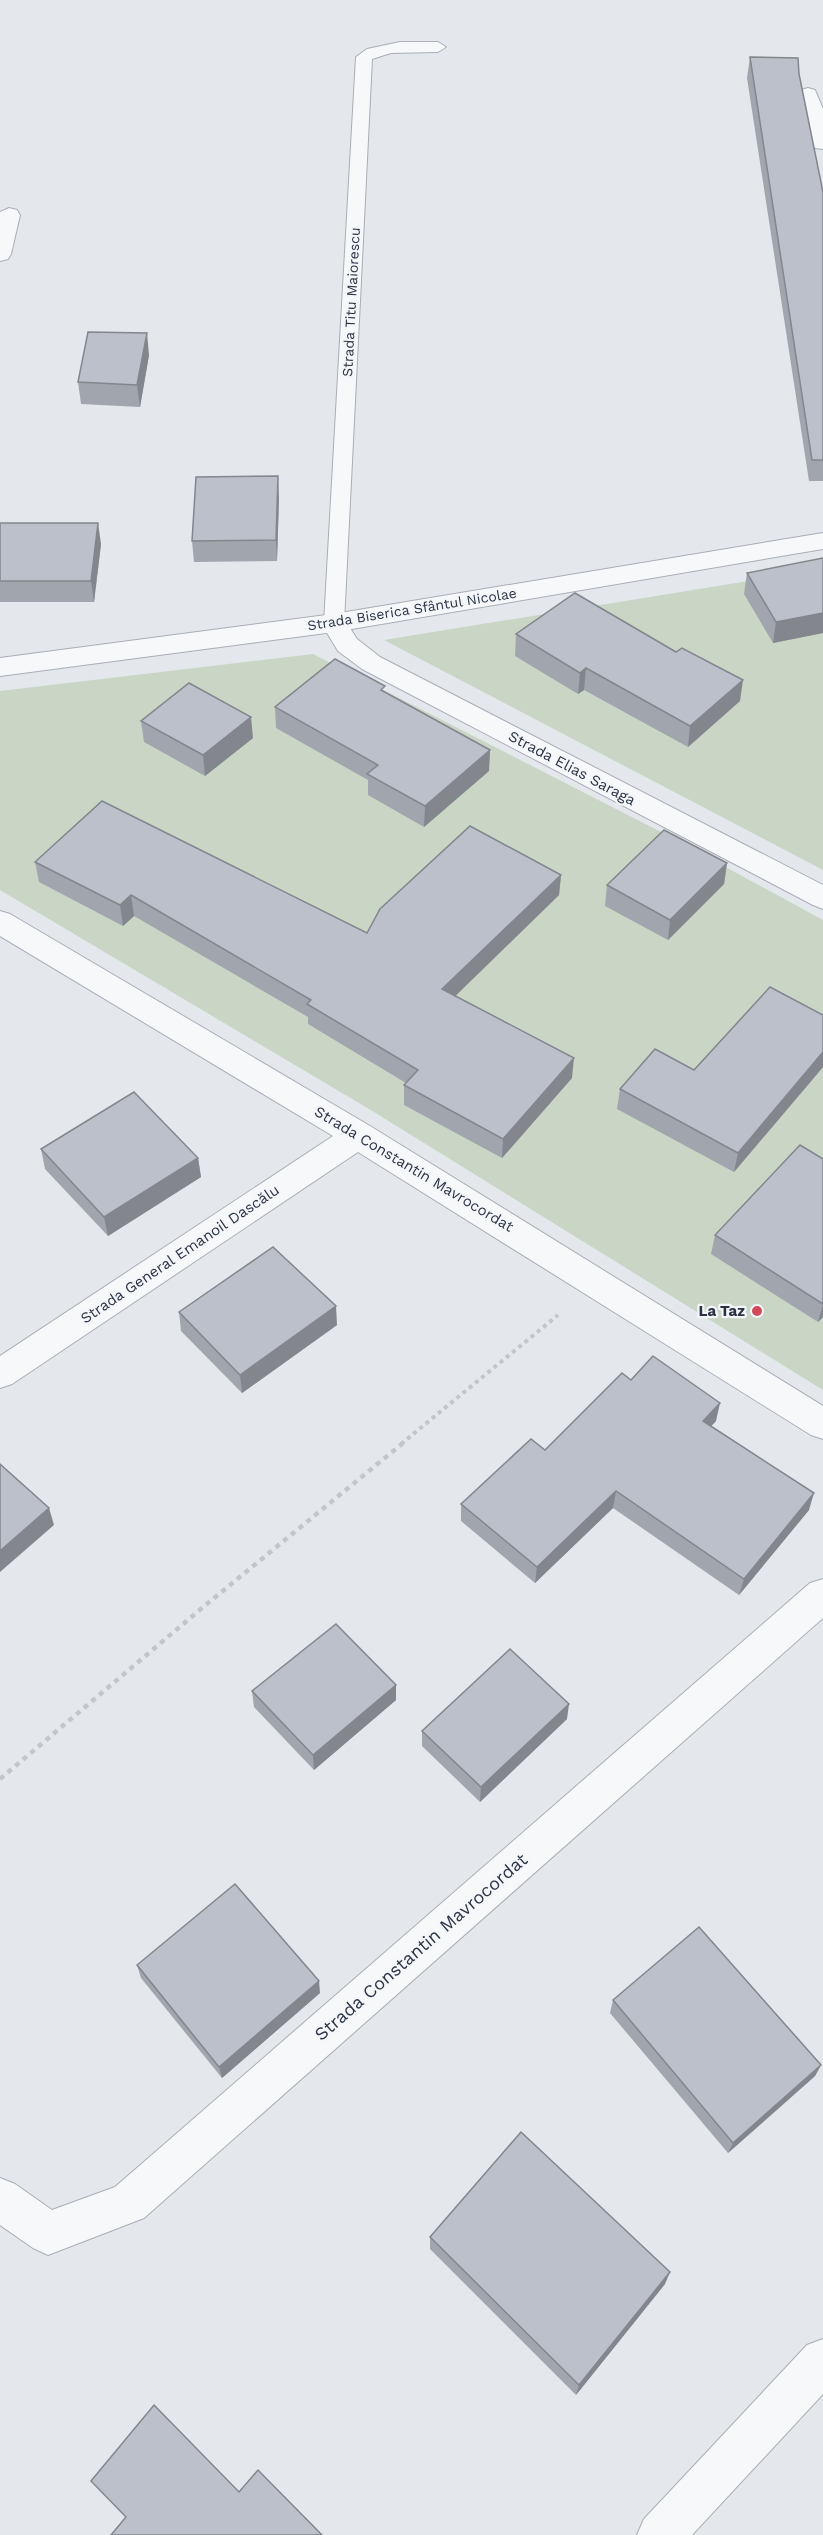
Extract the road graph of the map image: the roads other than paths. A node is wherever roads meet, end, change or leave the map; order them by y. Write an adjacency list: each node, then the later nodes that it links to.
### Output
1 (438, 47): 7 (lane, Strada Titu Maiorescu)
2 (808, 94): 3 (street)
3 (823, 143)
4 (9, 216): 5 (street)
5 (0, 254)
6 (823, 541): 7 (street, Strada Biserica Sfântul Nicolae)
7 (334, 623): 8 (street, Strada Biserica Sfântul Nicolae); 9 (street, Strada Elias Saraga)
8 (0, 667)
9 (823, 898)
10 (0, 922): 11 (street, Strada Constantin Mavrocordat)
11 (359, 1135): 12 (street, Strada General Emanoil Dascălu); 13 (street, Strada Constantin Mavrocordat)
12 (0, 1374)
13 (823, 1424)
14 (823, 1595): 15 (street, Strada Constantin Mavrocordat)
15 (0, 2199)
16 (823, 2361): 17 (street)
17 (660, 2535)

